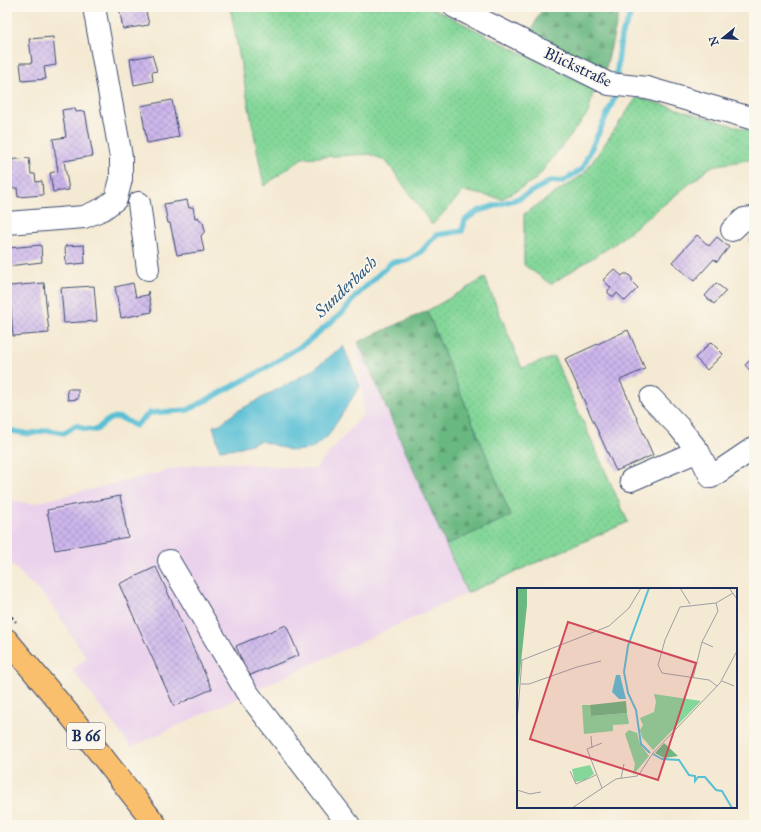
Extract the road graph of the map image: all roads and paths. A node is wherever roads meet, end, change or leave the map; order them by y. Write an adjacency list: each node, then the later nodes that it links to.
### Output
1 (94, 7): 4 (street)
2 (455, 7): 3 (street, Blickstraße)
3 (754, 119)
4 (116, 199): 6 (street); 8 (street)
5 (754, 218): 7 (street)
6 (7, 223)
7 (732, 230)
8 (148, 269)
9 (651, 398): 11 (street)
10 (754, 448): 11 (street)
11 (698, 451): 12 (street)
12 (631, 480)
13 (169, 561): 16 (street)
14 (7, 640): 15 (main road, B 66)
15 (156, 825)
16 (349, 825)

